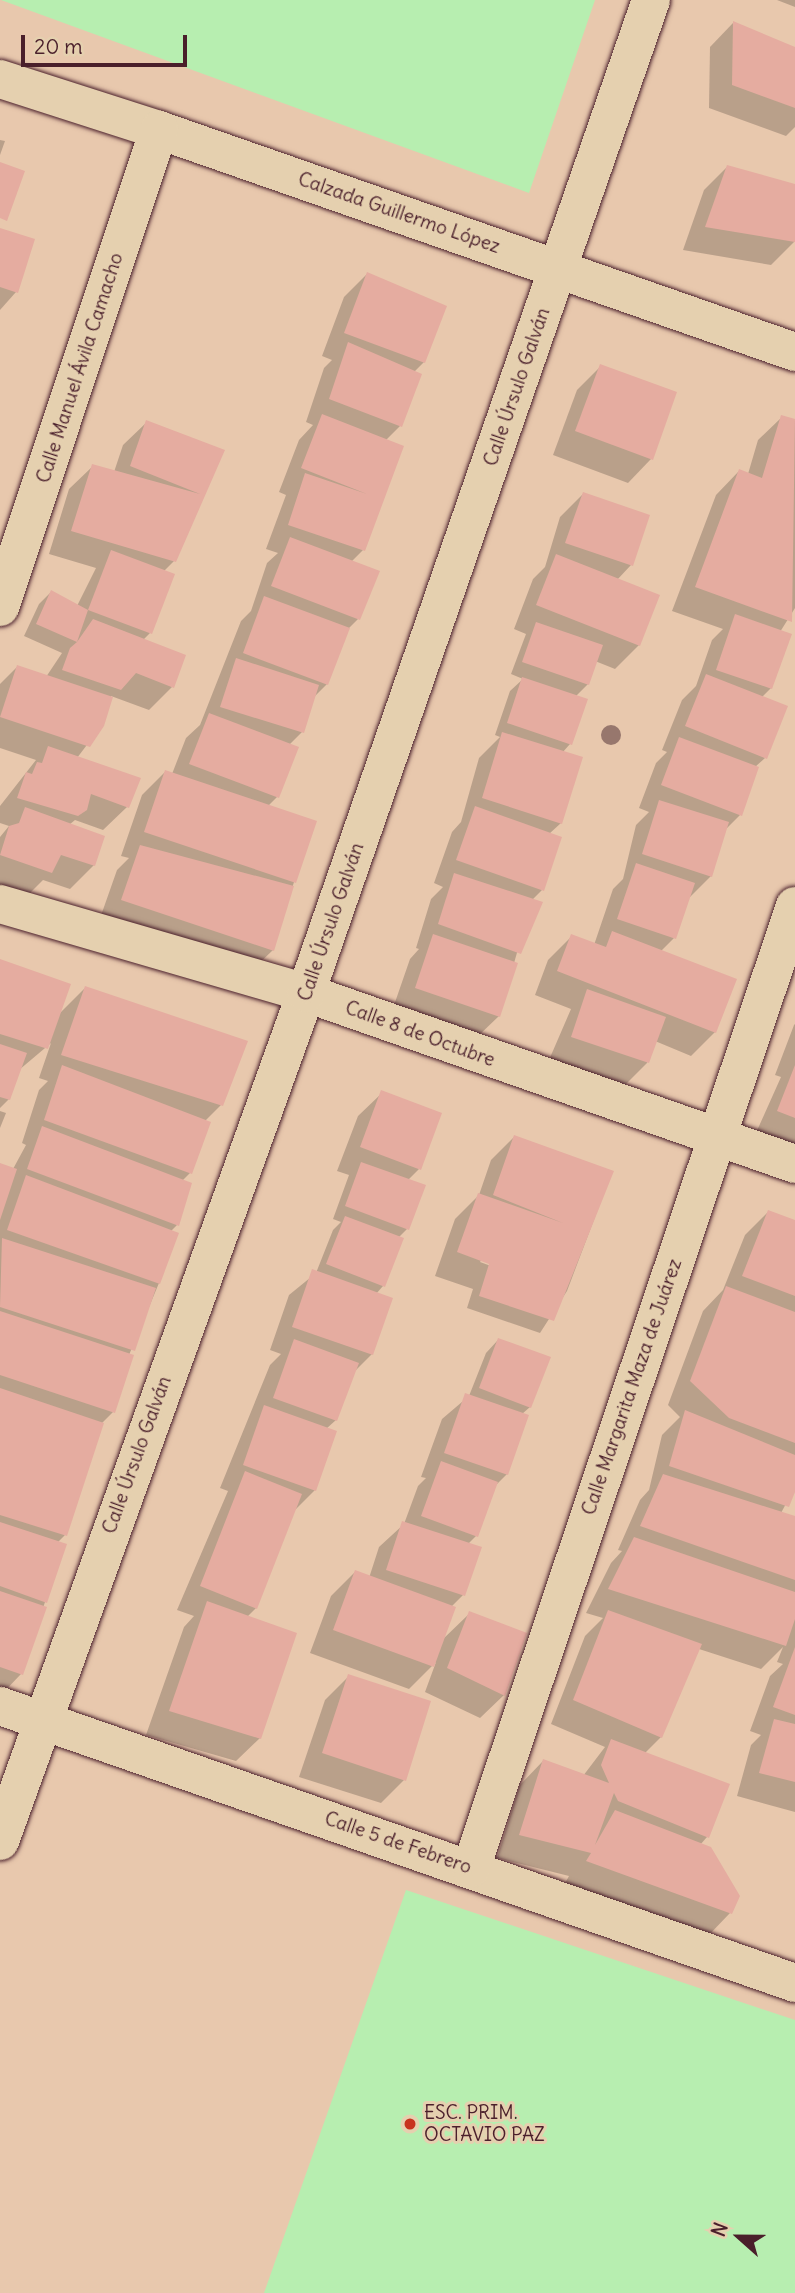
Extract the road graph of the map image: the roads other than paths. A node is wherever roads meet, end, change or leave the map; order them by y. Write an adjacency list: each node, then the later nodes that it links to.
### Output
1 (651, 0): 4 (street, Calle Úrsulo Galván)
2 (0, 79): 3 (street, Calzada Guillermo López)
3 (159, 130): 4 (street, Calzada Guillermo López); 6 (street, Calle Manuel Ávila Camacho)
4 (558, 268): 5 (street, Calzada Guillermo López); 9 (street, Calle Úrsulo Galván)
5 (795, 352)
6 (0, 607)
7 (0, 904): 9 (street, Calle 8 de Octubre)
8 (795, 906): 10 (street, Calle Margarita Maza de Juárez)
9 (306, 993): 10 (street, Calle 8 de Octubre); 13 (street, Calle Úrsulo Galván)
10 (715, 1139): 11 (street, Calle 8 de Octubre); 15 (street, Calle Margarita Maza de Juárez)
11 (795, 1164)
12 (0, 1706): 13 (street, Calle 5 de Febrero)
13 (40, 1720): 14 (street, Calle Úrsulo Galván); 15 (street, Calle 5 de Febrero)
14 (0, 1841)
15 (471, 1868): 16 (street, Calle 5 de Febrero)
16 (795, 1983)

